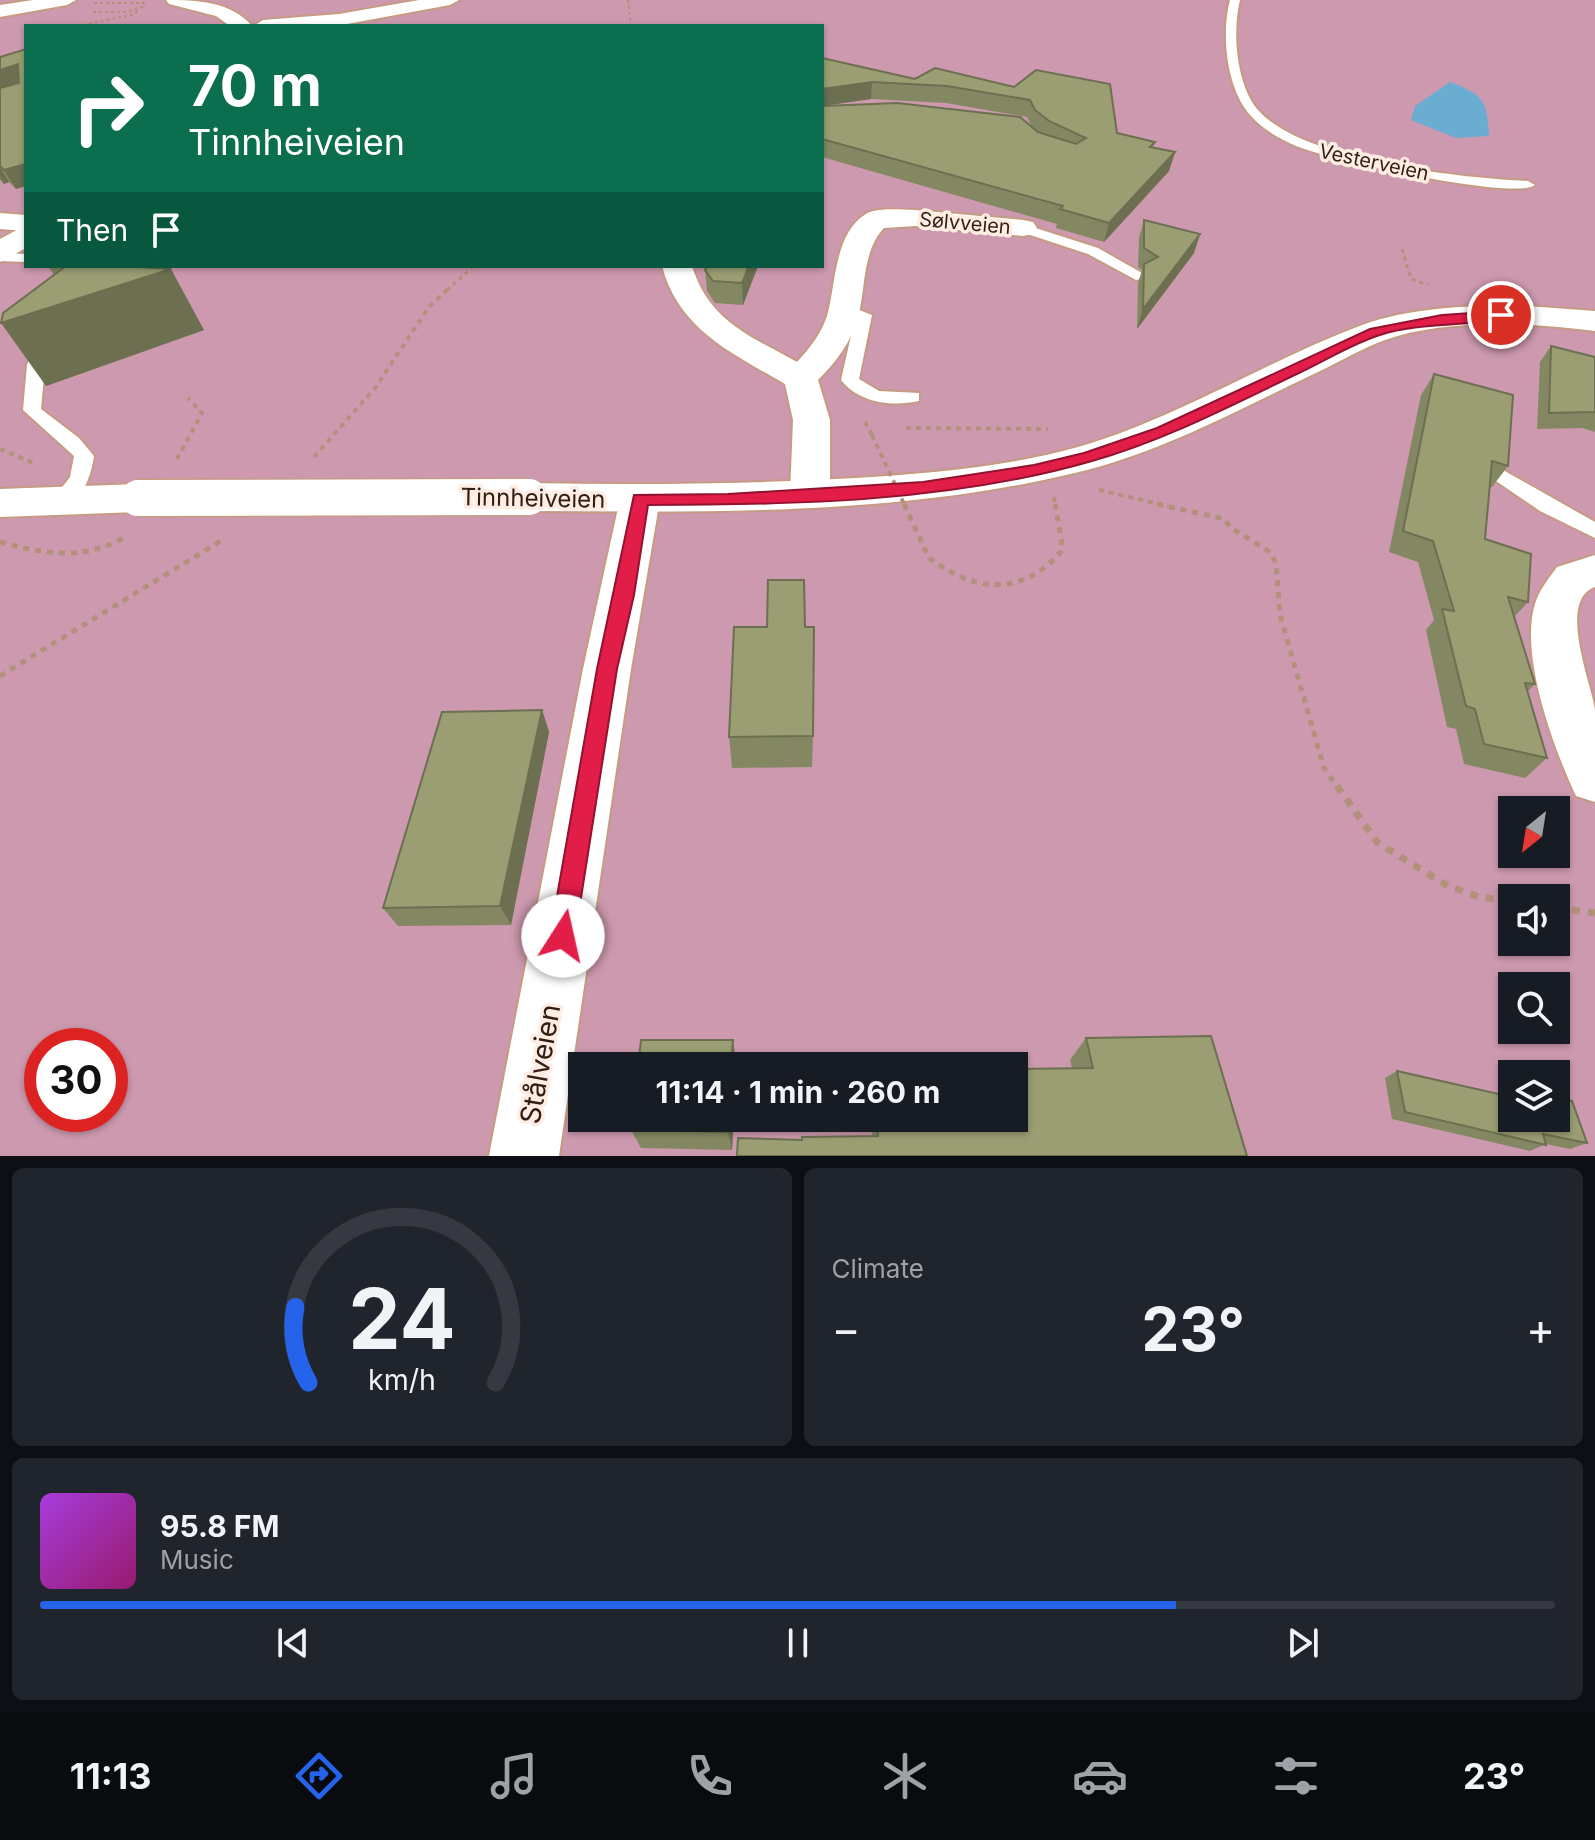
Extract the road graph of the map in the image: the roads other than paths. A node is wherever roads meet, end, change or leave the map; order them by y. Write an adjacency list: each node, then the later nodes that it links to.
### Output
1 (175, 0): 8 (street)
2 (229, 0): 9 (street)
3 (450, 0): 7 (street)
4 (1235, 0): 12 (lane, Vesterveien)
5 (61, 2): 6 (street)
6 (0, 11)
7 (351, 16): 10 (street); 11 (street)
8 (239, 24)
9 (268, 24)
10 (278, 24)
11 (313, 24)
12 (1528, 185)
13 (0, 221): 14 (street)
14 (24, 223)
15 (1023, 228): 20 (lane, Sølvveien); 21 (street, Sølvveien)
16 (24, 236): 17 (street)
17 (0, 255): 18 (lane)
18 (24, 258)
19 (678, 268): 24 (street)
20 (1141, 277)
21 (844, 309): 24 (street, Sølvveien); 25 (lane)
22 (1595, 321): 28 (street, Tinnheiveien)
23 (42, 349): 29 (lane)
24 (800, 378): 28 (street)
25 (913, 397)
26 (1503, 476): 32 (lane)
27 (0, 483): 29 (street, Tinnheiveien)
28 (810, 495): 30 (street, Tinnheiveien)
29 (63, 499): 30 (street, Tinnheiveien, bridge); 31 (street, Tinnheiveien)
30 (640, 499): 35 (street, Stålveien)
31 (0, 503)
32 (1595, 531)
33 (1595, 571): 34 (street)
34 (1595, 779)
35 (524, 1156)

